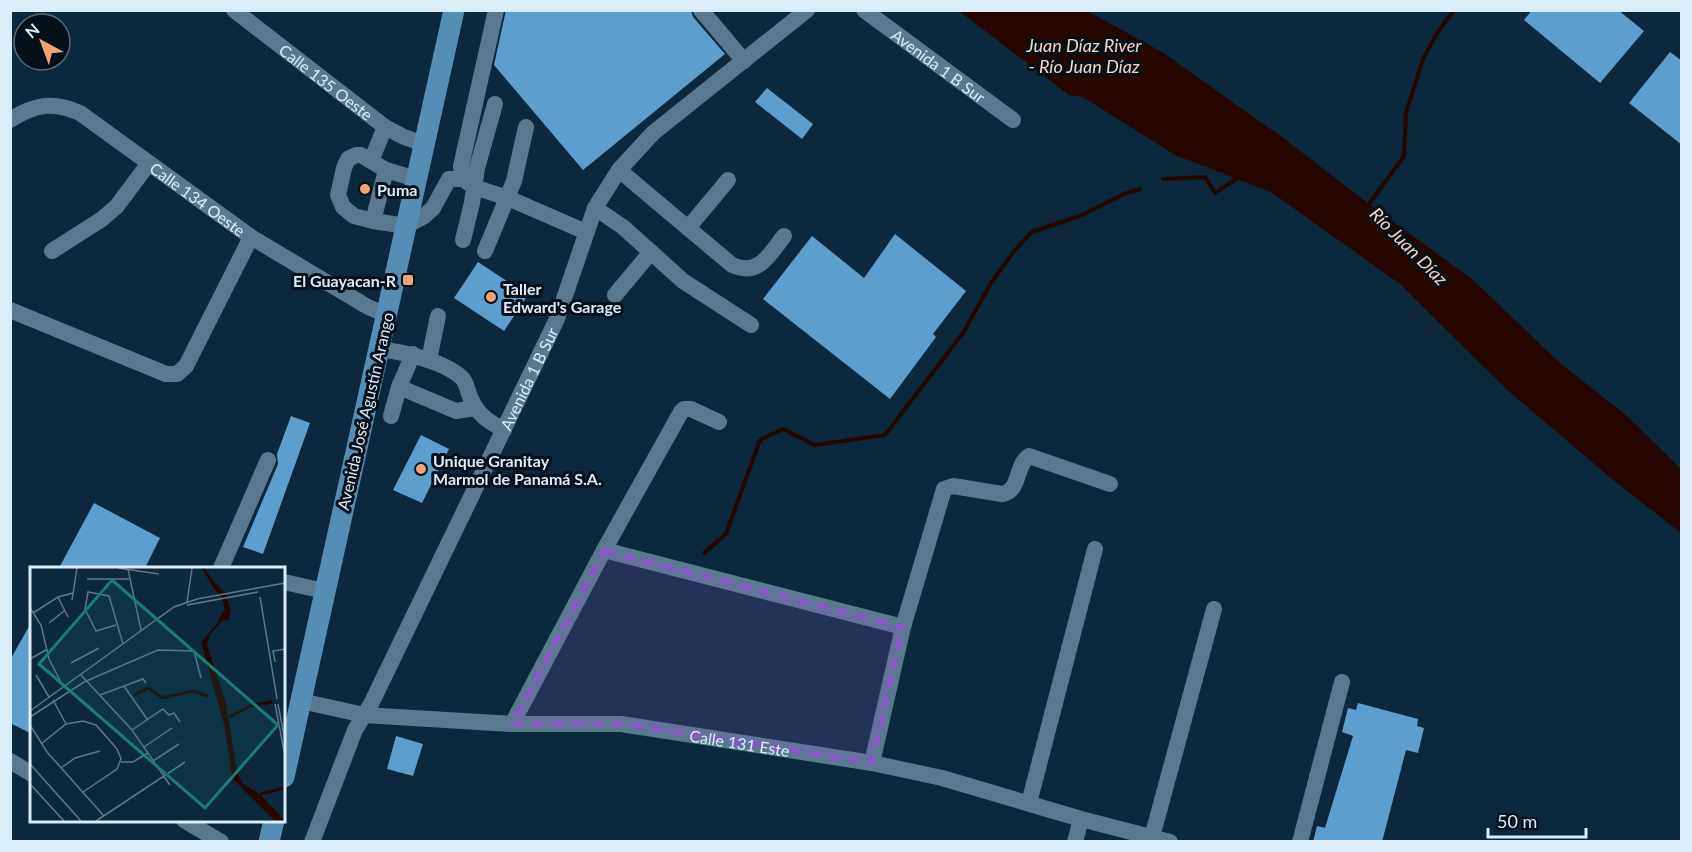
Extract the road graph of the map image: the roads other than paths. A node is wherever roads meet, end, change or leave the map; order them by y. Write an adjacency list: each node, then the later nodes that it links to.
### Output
1 (234, 10): 11 (street, Calle 135 Oeste)
2 (454, 10): 13 (main road, Avenida José Agustín Arango)
3 (496, 10): 20 (street)
4 (701, 10): 7 (street)
5 (807, 10): 7 (street, Avenida 1 B Sur)
6 (864, 10): 10 (street, Avenida 1 B Sur)
7 (744, 61): 16 (street, Avenida 1 B Sur)
8 (495, 104): 20 (street)
9 (10, 120): 14 (street, Calle 134 Oeste)
10 (1013, 120)
11 (385, 127): 13 (street, Calle 135 Oeste); 15 (street)
12 (526, 128): 22 (street)
13 (424, 144): 18 (main road, Avenida José Agustín Arango)
14 (149, 163): 29 (street, Calle 134 Oeste); 31 (street)
15 (378, 165): 18 (street); 24 (street); 24 (street)
16 (620, 170): 21 (street); 23 (street, Avenida 1 B Sur)
17 (651, 174): 21 (street)
18 (416, 179): 25 (main road, Avenida José Agustín Arango)
19 (728, 180): 26 (street)
20 (469, 183): 22 (street); 25 (street); 30 (street)
21 (639, 187): 26 (street)
22 (508, 198): 27 (street); 32 (street)
23 (595, 208): 27 (street, Avenida 1 B Sur); 33 (street)
24 (373, 221): 25 (street)
25 (406, 226): 36 (main road, Avenida José Agustín Arango)
26 (688, 228): 28 (street)
27 (586, 232): 45 (street, Avenida 1 B Sur)
28 (784, 236)
29 (251, 237): 35 (street); 36 (street, Calle 134 Oeste)
30 (463, 240)
31 (52, 251)
32 (485, 251)
33 (651, 252): 34 (street); 38 (street)
34 (615, 295)
35 (10, 310)
36 (387, 315): 39 (main road, Avenida José Agustín Arango)
37 (438, 316): 40 (street)
38 (751, 324)
39 (379, 349): 40 (street); 52 (main road, Avenida José Agustín Arango)
40 (421, 357): 41 (street); 42 (street)
41 (399, 387): 42 (street); 43 (street)
42 (475, 408): 45 (street)
43 (391, 416)
44 (719, 422): 49 (street)
45 (504, 430): 57 (street, Avenida 1 B Sur)
46 (268, 460): 50 (street)
47 (1110, 484): 54 (street)
48 (1095, 549): 63 (street)
49 (604, 550): 54 (street); 58 (street)
50 (222, 567)
51 (285, 582): 52 (street)
52 (324, 591): 56 (main road, Avenida José Agustín Arango)
53 (1214, 609): 67 (street)
54 (903, 627): 60 (street)
55 (1342, 682): 73 (street)
56 (301, 701): 57 (street, Calle 131 Este); 62 (main road, Avenida José Agustín Arango)
57 (364, 715): 58 (street, Calle 131 Este); 70 (street, Avenida 1 B Sur)
58 (512, 724): 60 (street, Calle 131 Este)
59 (10, 761): 61 (street)
60 (872, 763): 63 (street, Calle 131 Este)
61 (30, 773)
62 (285, 773)
63 (1029, 802): 64 (street, Calle 131 Este)
64 (1081, 819): 67 (street, Calle 131 Este); 71 (street)
65 (187, 822): 68 (street)
66 (274, 822): 69 (main road)
67 (1152, 837): 72 (street, Calle 131 Este)
68 (221, 842)
69 (269, 842)
70 (312, 842)
71 (1075, 842)
72 (1170, 842)
73 (1300, 842)

